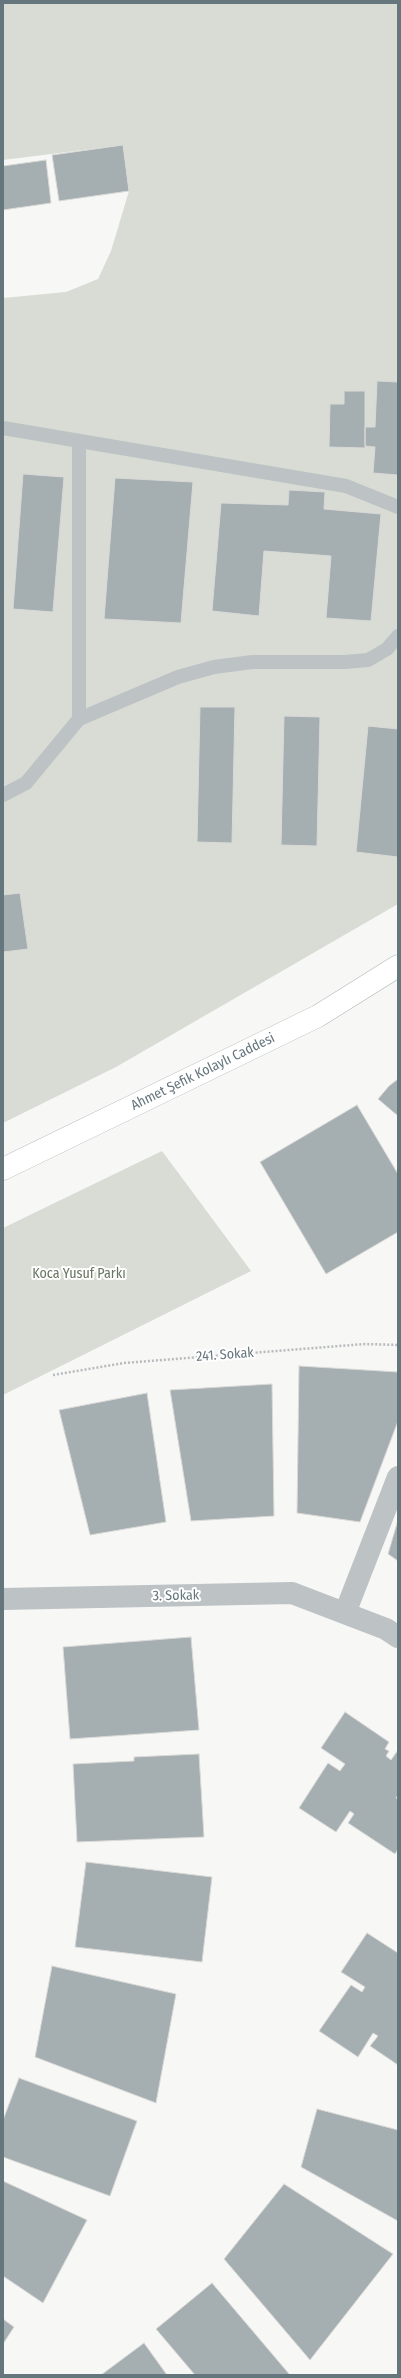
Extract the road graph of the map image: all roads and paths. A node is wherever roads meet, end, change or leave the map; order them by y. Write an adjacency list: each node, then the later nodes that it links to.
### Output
1 (3, 428): 2 (lane)
2 (79, 441): 3 (lane); 5 (lane)
3 (398, 507)
4 (398, 636): 5 (lane)
5 (79, 719): 6 (lane)
6 (3, 795)
7 (398, 966): 8 (main road, Ahmet Şefik Kolaylı Caddesi)
8 (3, 1169)
9 (398, 1345): 10 (path, 241. Sokak)
10 (54, 1375)
11 (398, 1477): 13 (street)
12 (3, 1599): 13 (street, 3. Sokak)
13 (345, 1613): 14 (street, 3. Sokak)
14 (398, 1637)

